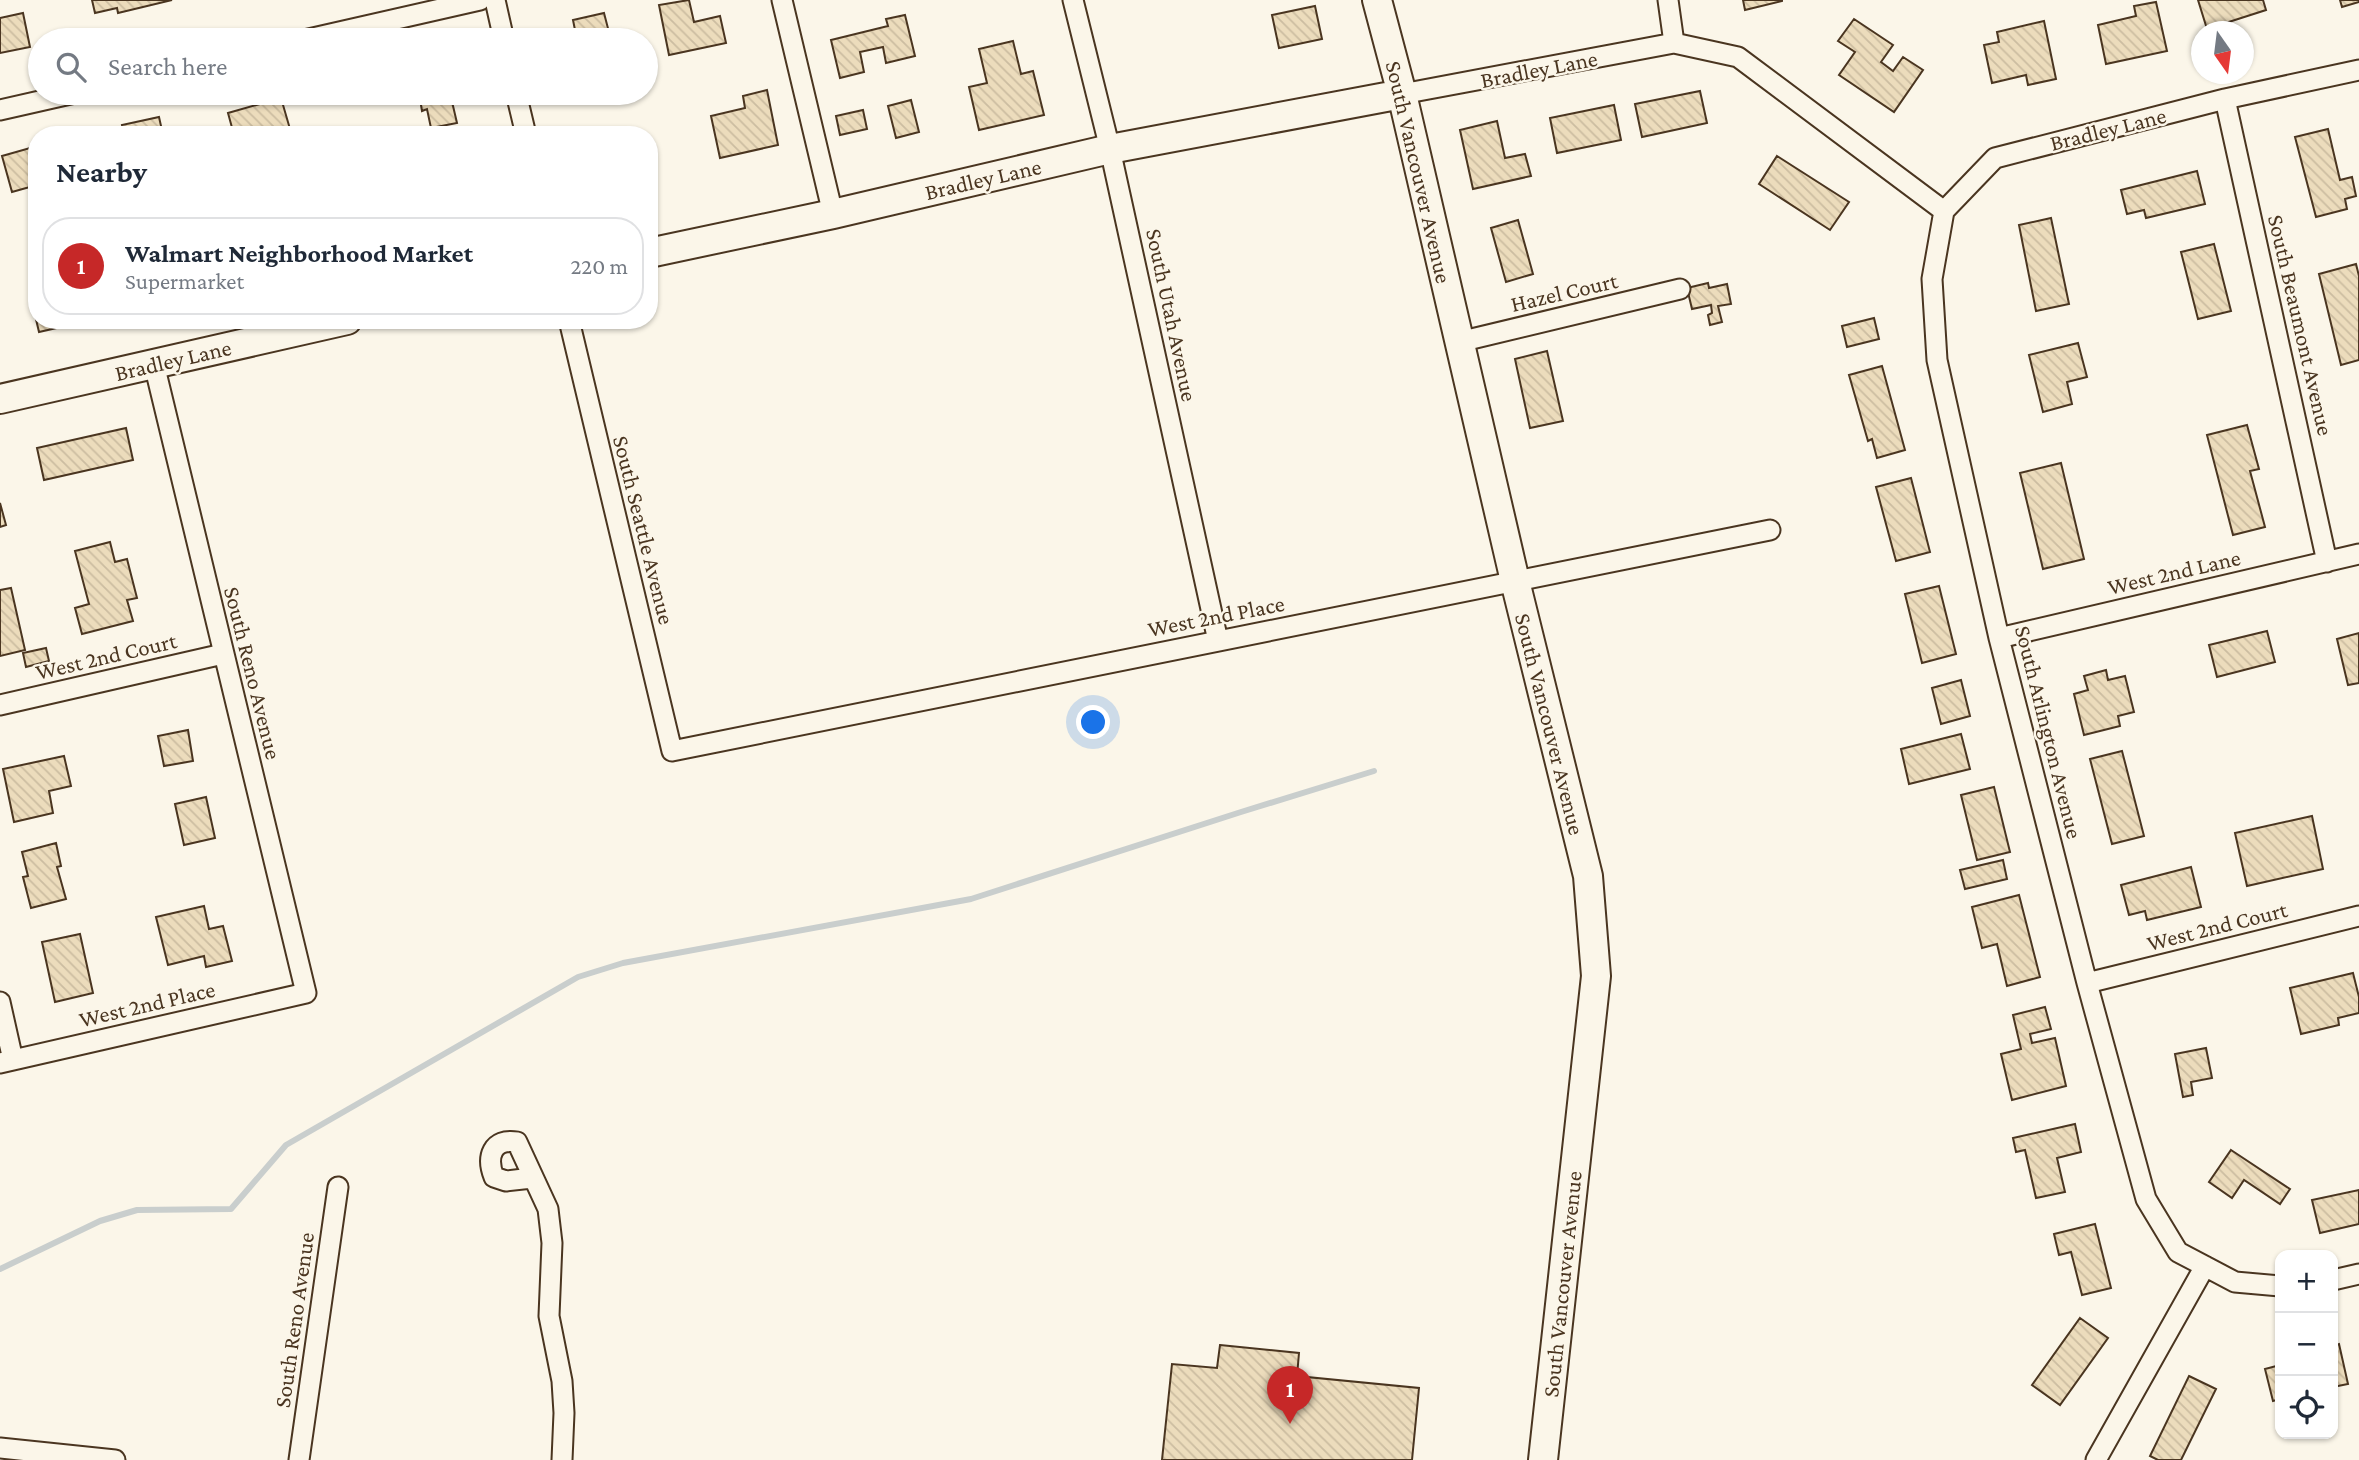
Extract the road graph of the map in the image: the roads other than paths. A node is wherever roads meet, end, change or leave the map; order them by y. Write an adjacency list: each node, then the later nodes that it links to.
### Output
1 (480, 0): 7 (street)
2 (495, 0): 8 (street)
3 (782, 0): 19 (street)
4 (1073, 0): 17 (street, South Utah Avenue)
5 (1377, 0): 11 (street, South Vancouver Avenue)
6 (1668, 0): 9 (street)
7 (357, 28)
8 (501, 28)
9 (1674, 43): 11 (street, Bradley Lane); 18 (street, Bradley Lane)
10 (2359, 70): 12 (street, Bradley Lane)
11 (1402, 94): 17 (street, Bradley Lane); 24 (street, South Vancouver Avenue)
12 (2225, 99): 18 (street, Bradley Lane); 29 (street, South Beaumont Avenue)
13 (28, 104): 15 (street)
14 (519, 105): 16 (street)
15 (0, 110)
16 (524, 126)
17 (1110, 149): 19 (street, Bradley Lane); 32 (street, South Utah Avenue)
18 (1944, 211): 31 (street, South Arlington Avenue)
19 (833, 214): 20 (street, Bradley Lane)
20 (658, 251)
21 (1680, 289): 24 (street, Hazel Court)
22 (308, 329): 25 (street, Bradley Lane)
23 (571, 329): 35 (street, South Seattle Avenue)
24 (1459, 342): 30 (street, South Vancouver Avenue)
25 (154, 364): 26 (street, Bradley Lane); 33 (street, South Reno Avenue)
26 (0, 399)
27 (1770, 530): 30 (street, West 2nd Place)
28 (2359, 554): 29 (street, West 2nd Lane)
29 (2327, 562): 31 (street, West 2nd Lane)
30 (1515, 581): 32 (street, West 2nd Place); 51 (street, South Vancouver Avenue)
31 (1999, 638): 37 (street, South Arlington Avenue)
32 (1218, 641): 35 (street, West 2nd Place)
33 (223, 654): 34 (street, West 2nd Court); 38 (street, South Reno Avenue)
34 (0, 705)
35 (672, 751)
36 (2359, 916): 37 (street, West 2nd Court)
37 (2087, 983): 43 (street, South Arlington Avenue)
38 (306, 993): 40 (street, West 2nd Place)
39 (0, 1002): 40 (street)
40 (7, 1061)
41 (532, 1178): 50 (street)
42 (338, 1187): 49 (street, South Reno Avenue)
43 (2205, 1266): 46 (street); 52 (street)
44 (2359, 1274): 45 (street)
45 (2338, 1279)
46 (2275, 1286)
47 (0, 1451): 48 (street)
48 (115, 1460)
49 (299, 1460)
50 (562, 1460)
51 (1543, 1460)
52 (2096, 1460)

